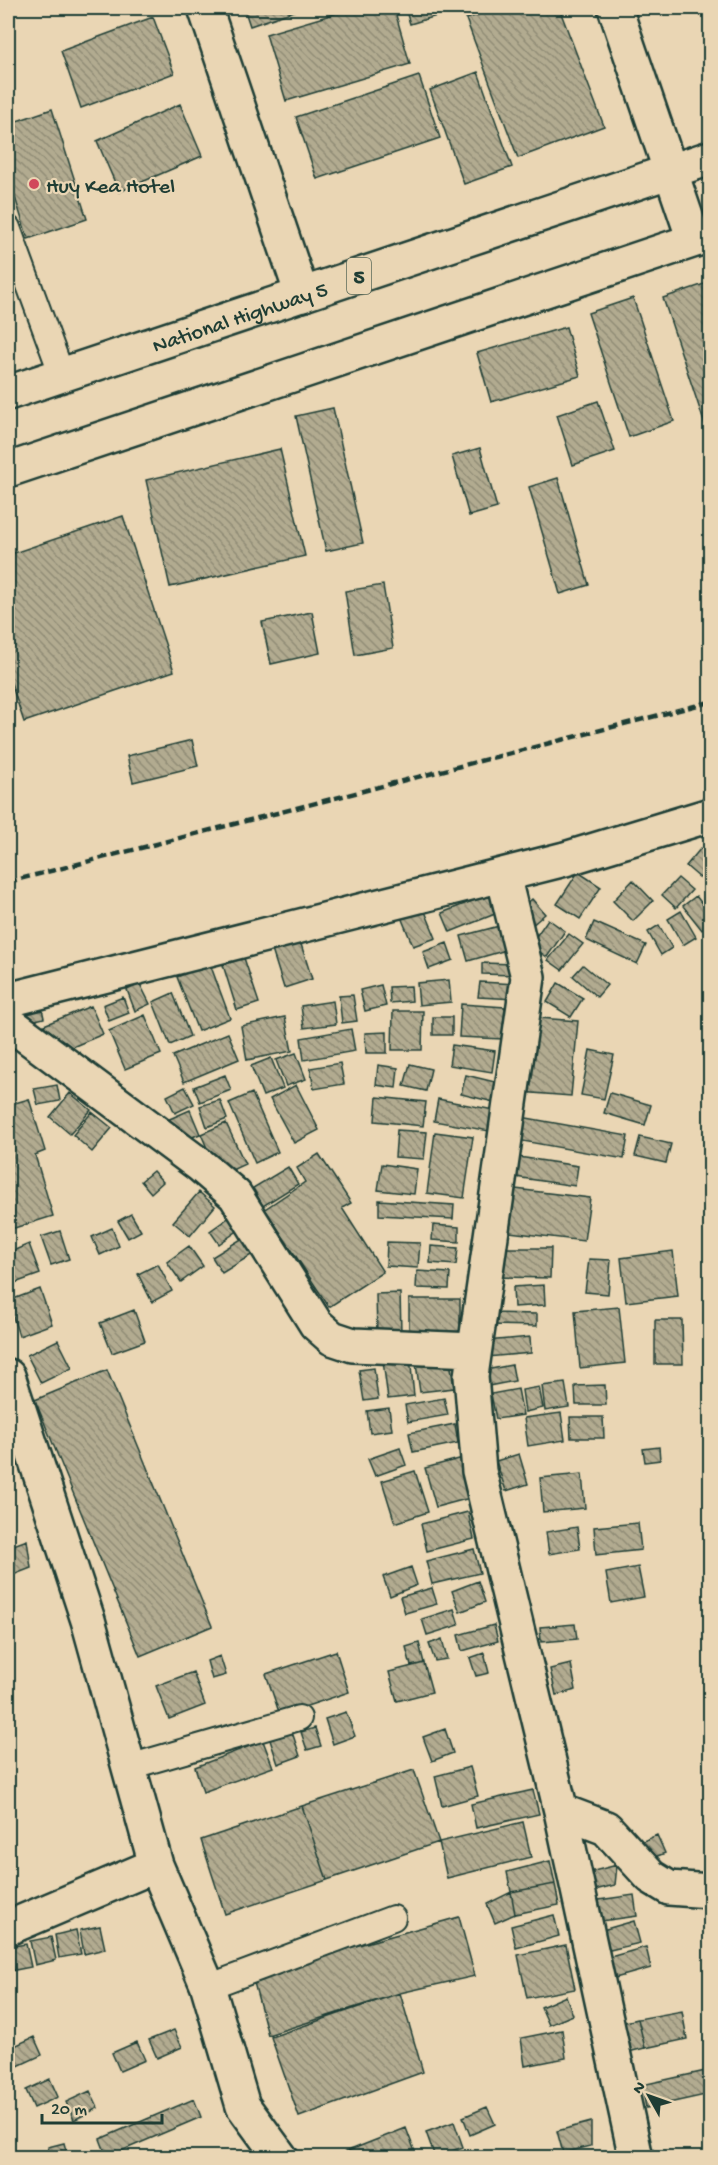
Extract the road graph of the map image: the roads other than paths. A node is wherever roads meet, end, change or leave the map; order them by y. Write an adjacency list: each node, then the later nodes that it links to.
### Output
1 (205, 8): 7 (main road)
2 (615, 8): 4 (main road)
3 (711, 158): 4 (main road, National Highway 5 / 5)
4 (671, 171): 6 (main road); 7 (main road, National Highway 5 / 5)
5 (8, 228): 8 (lane)
6 (702, 238): 10 (main road)
7 (302, 295): 8 (main road, National Highway 5 / 5)
8 (62, 375): 9 (main road, National Highway 5 / 5)
9 (8, 393)
10 (8, 470)
11 (711, 815): 12 (main road)
12 (503, 874): 13 (main road); 15 (main road)
13 (8, 1000)
14 (8, 1022): 15 (main road)
15 (474, 1350): 19 (main road)
16 (8, 1376): 18 (main road)
17 (299, 1718): 18 (lane)
18 (129, 1767): 20 (main road)
19 (561, 1811): 21 (main road); 26 (main road)
20 (156, 1865): 23 (main road); 24 (main road)
21 (711, 1891)
22 (393, 1918): 24 (lane)
23 (8, 1928)
24 (208, 1987): 25 (main road)
25 (281, 2157)
26 (636, 2157)

